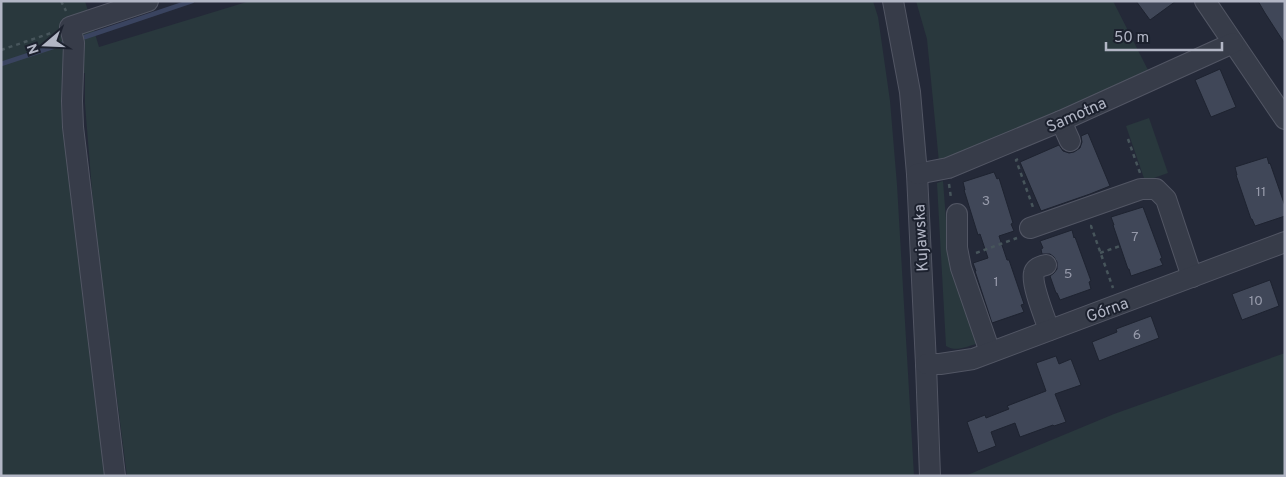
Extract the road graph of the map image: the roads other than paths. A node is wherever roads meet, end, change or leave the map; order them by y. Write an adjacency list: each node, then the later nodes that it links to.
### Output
1 (148, 1): 17 (street)
2 (893, 1): 8 (street, Kujawska)
3 (1205, 1): 4 (street)
4 (1233, 44): 5 (street); 6 (street, Samotna)
5 (1285, 119)
6 (1061, 121): 7 (street); 8 (street, Samotna)
7 (1070, 141)
8 (917, 174): 16 (street, Kujawska)
9 (957, 214): 15 (street)
10 (1035, 227): 13 (street)
11 (1285, 242): 13 (street, Górna)
12 (1046, 265): 14 (street)
13 (1192, 277): 14 (street, Górna)
14 (1048, 330): 15 (street, Górna)
15 (990, 352): 16 (street, Górna)
16 (926, 364): 18 (street, Kujawska)
17 (115, 476)
18 (930, 476)

